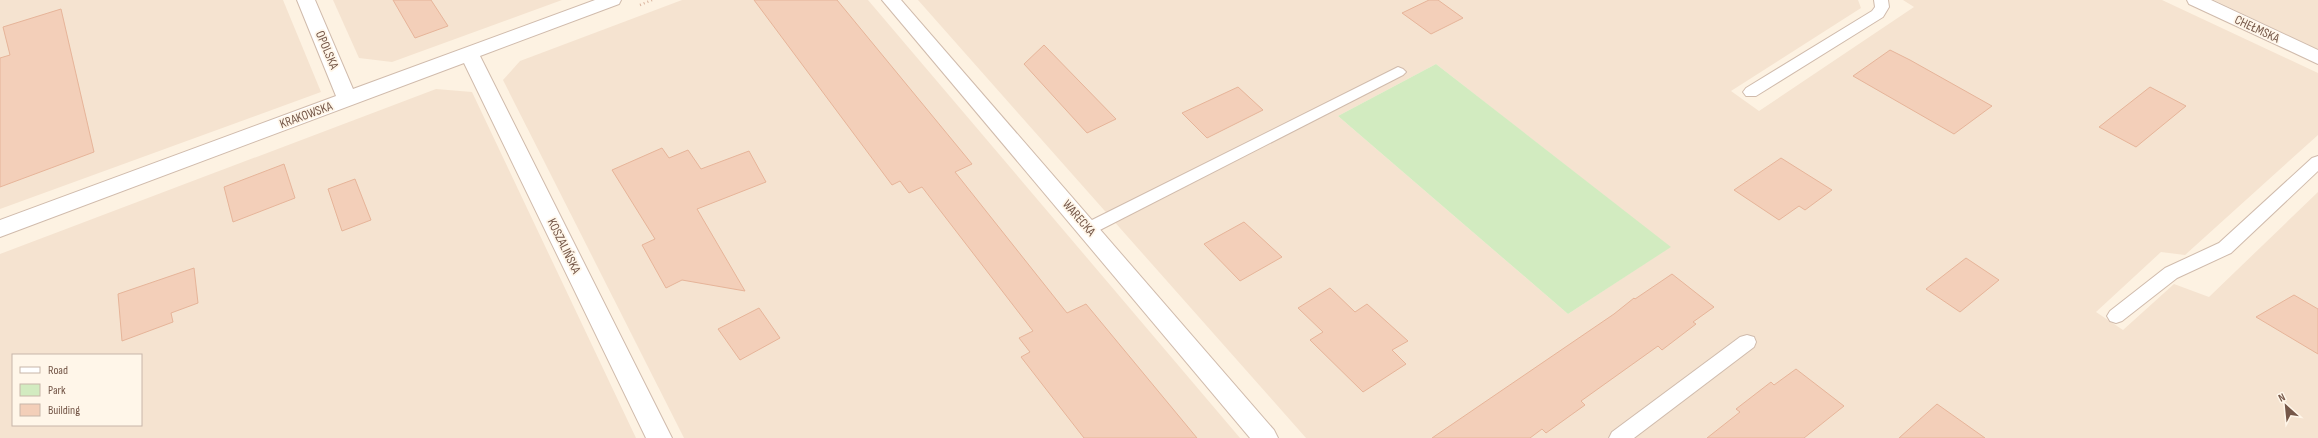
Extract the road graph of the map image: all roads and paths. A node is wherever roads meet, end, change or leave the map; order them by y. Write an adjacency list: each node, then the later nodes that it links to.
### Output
1 (306, 0): 10 (street, OPOLSKA)
2 (612, 0): 6 (street, KRAKOWSKA)
3 (891, 0): 13 (street, WARECKA)
4 (1881, 0): 9 (lane)
5 (2196, 0): 7 (street, CHEŁMSKA)
6 (469, 54): 10 (street, KRAKOWSKA); 16 (street, KOSZALIŃSKA)
7 (2318, 58)
8 (1398, 72): 13 (lane)
9 (1751, 92)
10 (348, 100): 12 (street, KRAKOWSKA)
11 (2318, 162): 14 (lane)
12 (0, 229)
13 (1088, 229): 17 (street, WARECKA)
14 (2116, 316)
15 (1748, 342): 18 (lane)
16 (659, 438)
17 (1265, 438)
18 (1619, 438)

